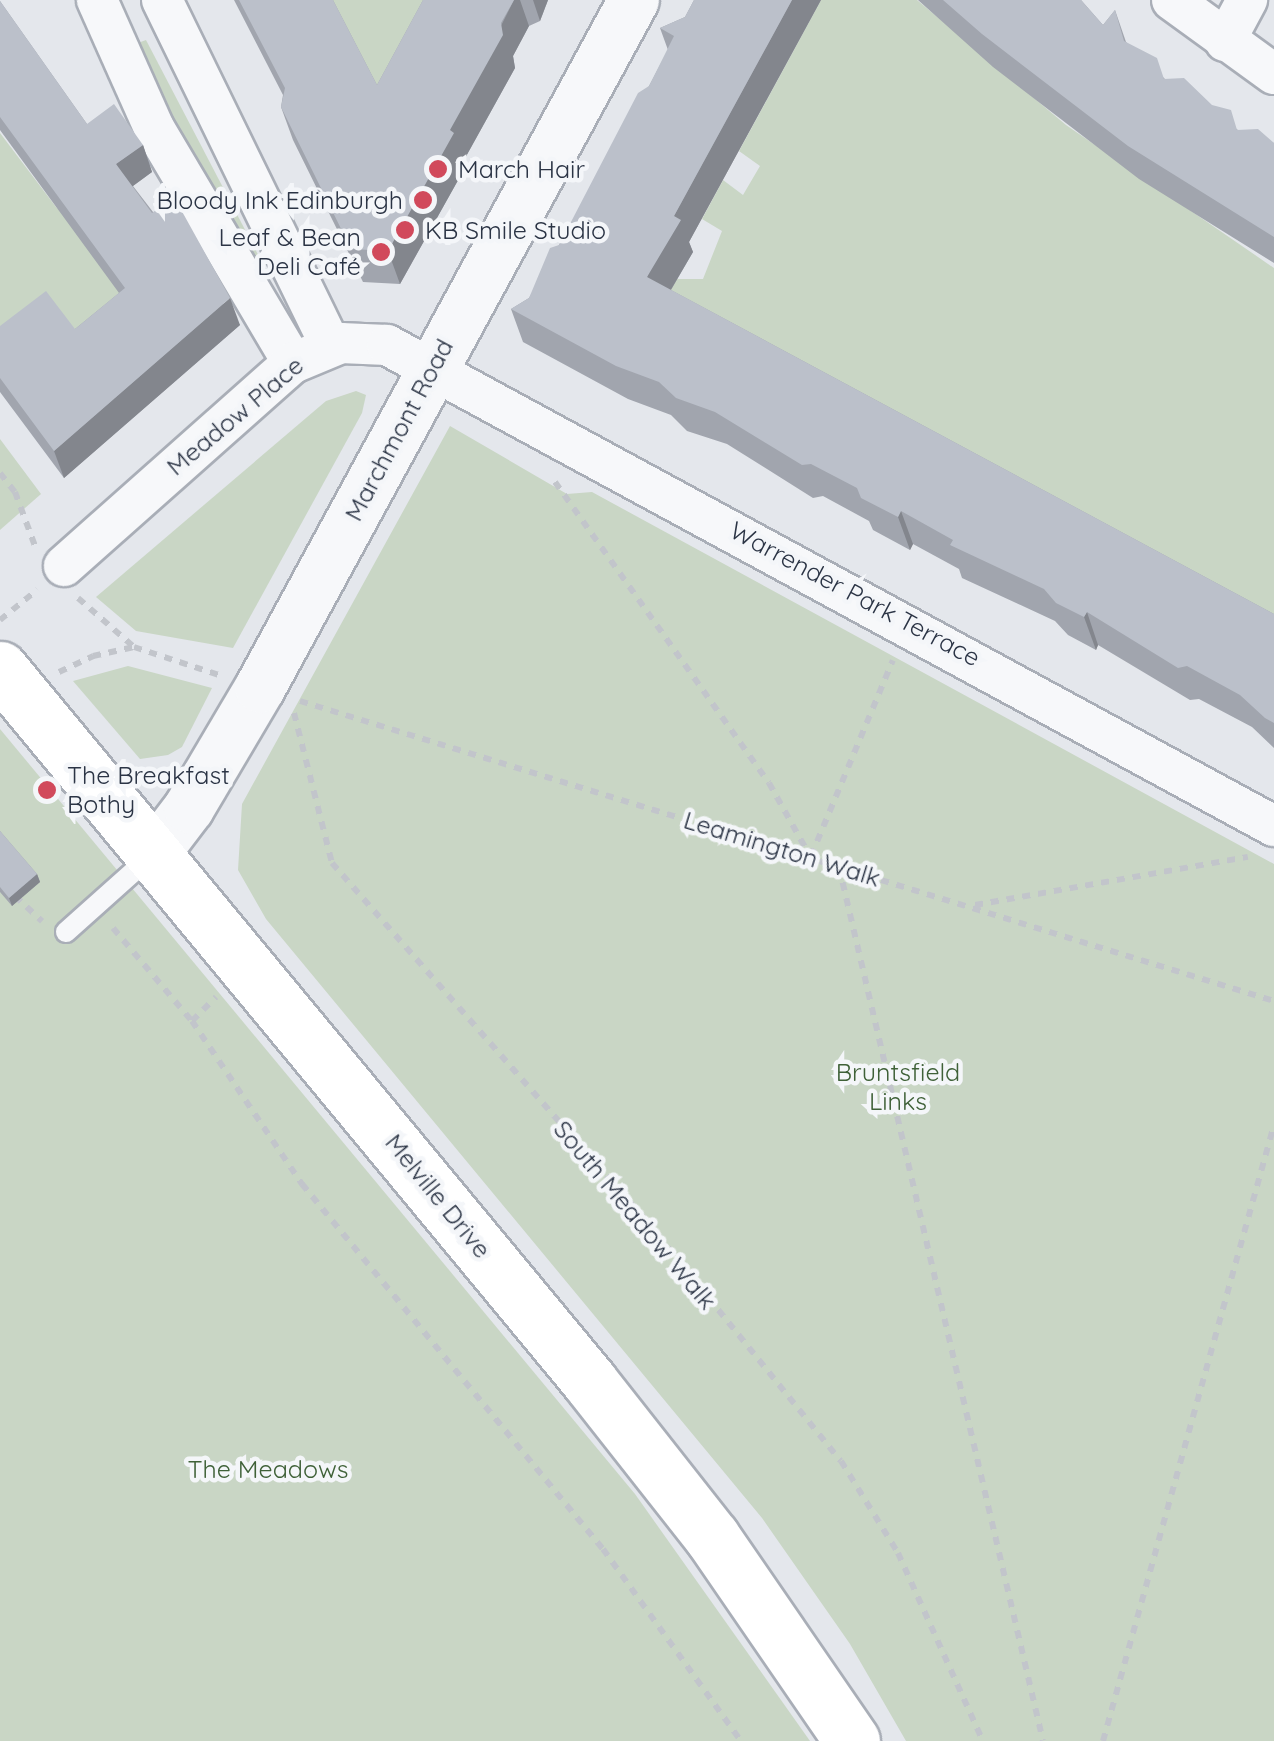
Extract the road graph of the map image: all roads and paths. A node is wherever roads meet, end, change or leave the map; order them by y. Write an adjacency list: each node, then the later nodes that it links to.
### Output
1 (96, 0): 9 (street)
2 (162, 0): 8 (street)
3 (634, 0): 10 (street, Marchmont Road)
4 (1172, 0): 6 (street)
5 (1247, 0): 6 (street)
6 (1225, 40): 7 (street)
7 (1274, 74)
8 (330, 345): 9 (street, Meadow Place); 10 (street, Meadow Place)
9 (294, 363): 15 (street, Meadow Place)
10 (433, 368): 16 (street, Warrender Park Terrace); 23 (street, Marchmont Road)
11 (0, 474): 14 (path)
12 (551, 476): 24 (path)
13 (0, 492): 14 (path)
14 (15, 492): 15 (path)
15 (56, 568): 17 (path)
16 (909, 623): 22 (street, Warrender Park Terrace); 24 (path)
17 (134, 648): 19 (path); 20 (path)
18 (0, 669): 23 (main road, Melville Drive)
19 (54, 676)
20 (228, 678)
21 (290, 697): 24 (path, Leamington Walk); 36 (path, South Meadow Walk)
22 (1265, 841): 28 (path)
23 (154, 854): 27 (lane); 35 (main road, Melville Drive)
24 (810, 857): 25 (path, Leamington Walk)
25 (839, 868): 28 (path, Leamington Walk); 37 (path)
26 (10, 890): 29 (path)
27 (95, 906): 29 (lane); 32 (path)
28 (969, 906): 31 (path, Leamington Walk)
29 (66, 932)
30 (224, 989): 32 (path)
31 (1274, 1001)
32 (192, 1020): 34 (path)
33 (1274, 1125): 38 (path)
34 (741, 1741)
35 (852, 1741)
36 (982, 1741)
37 (1042, 1741)
38 (1102, 1741)

